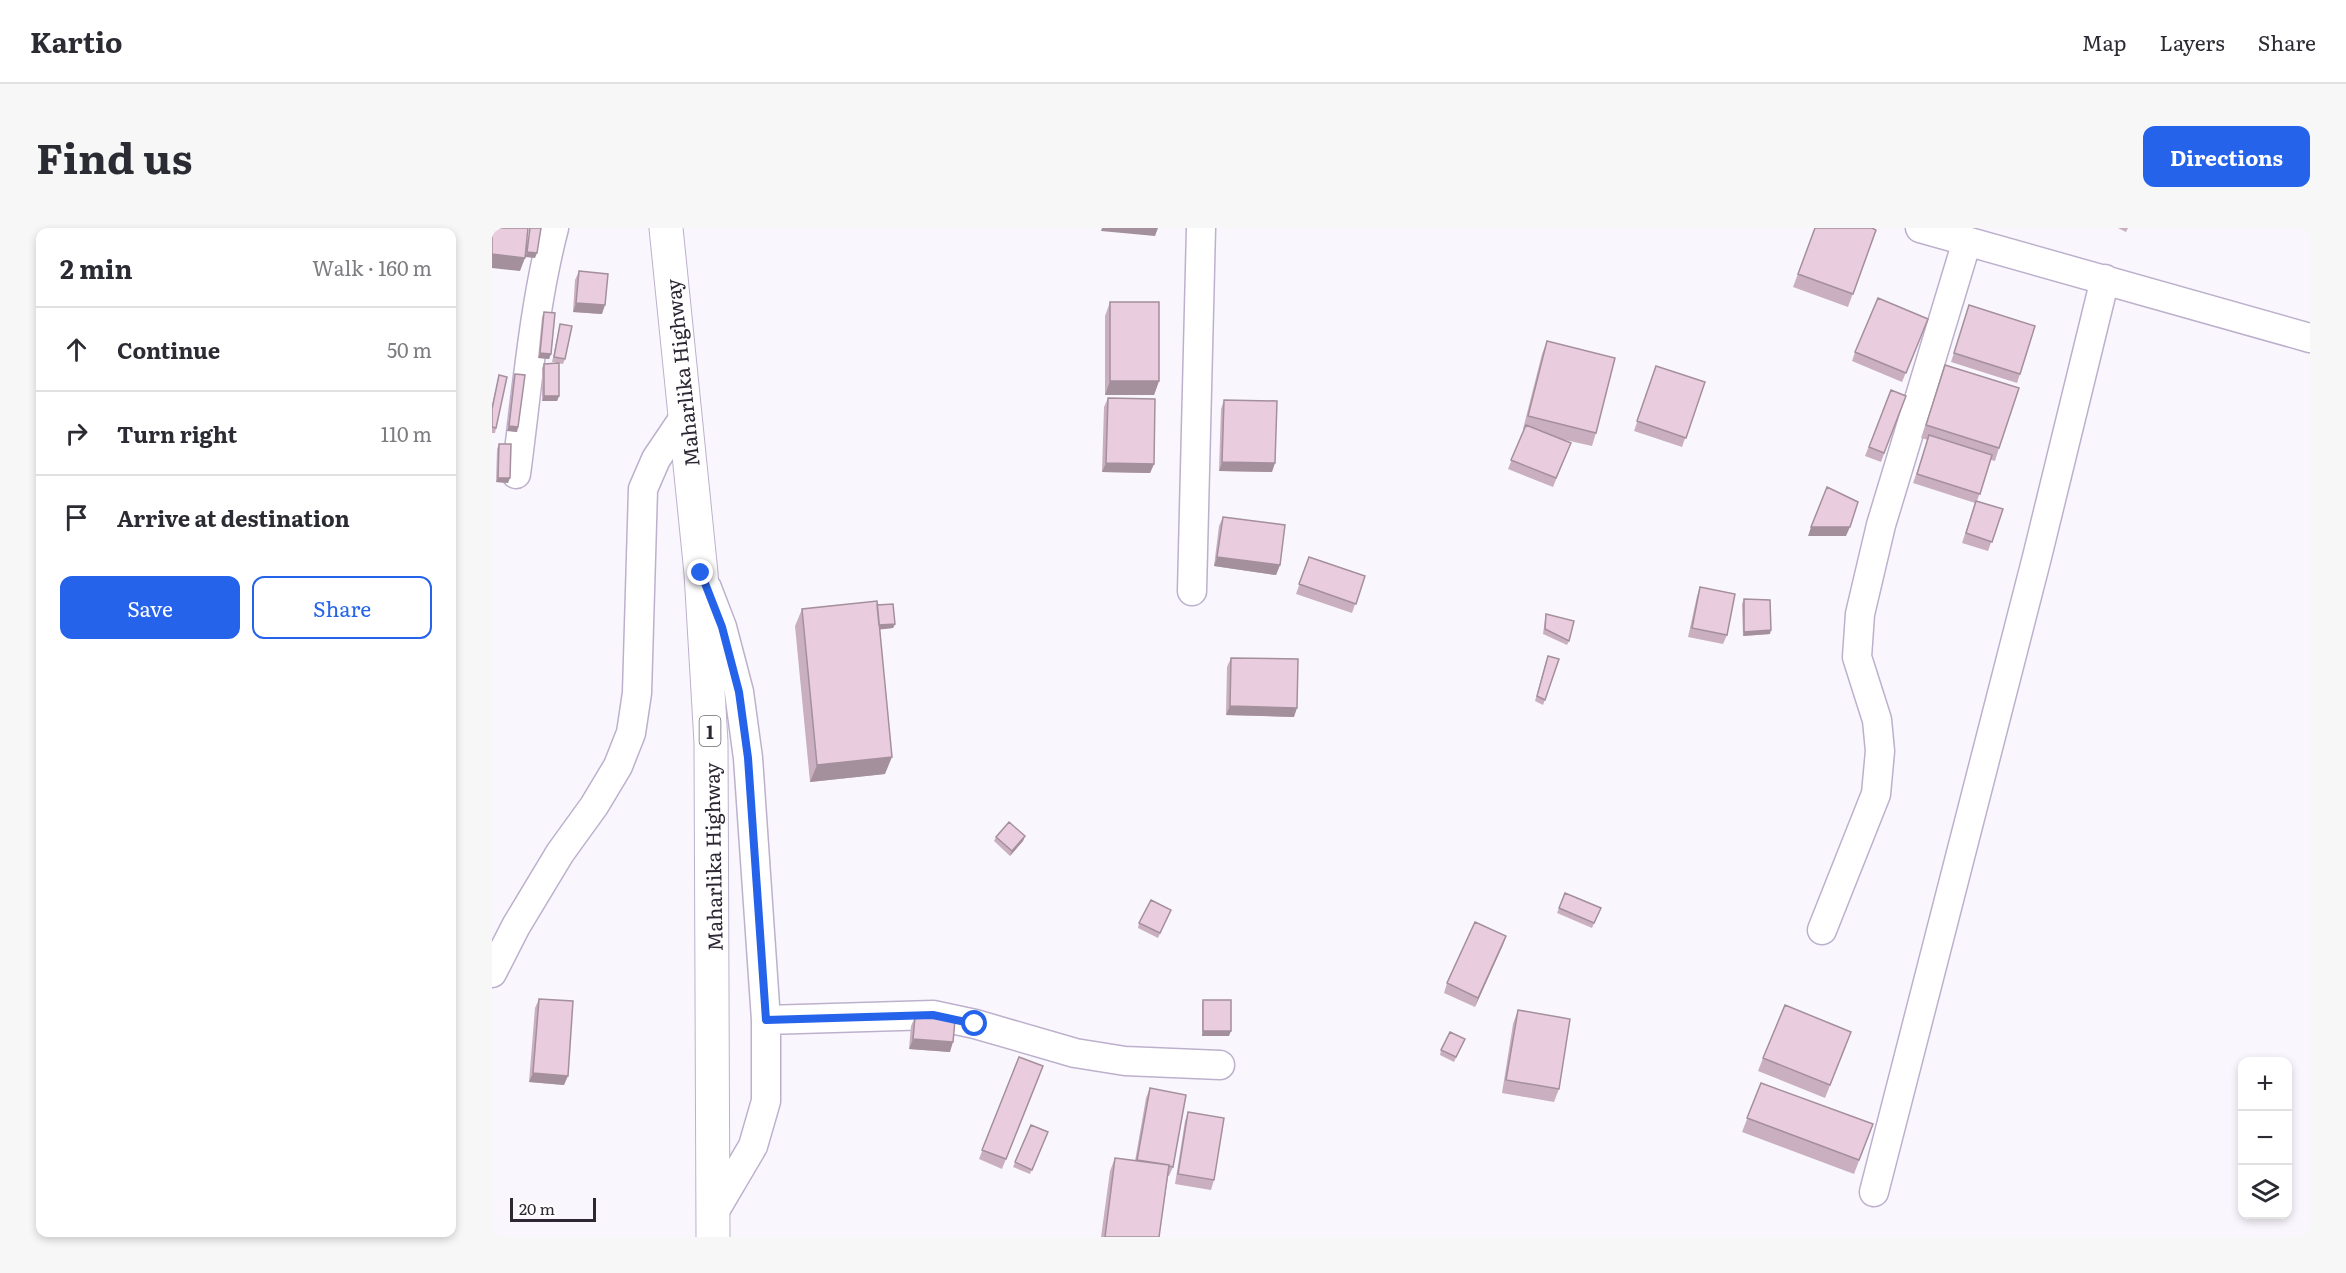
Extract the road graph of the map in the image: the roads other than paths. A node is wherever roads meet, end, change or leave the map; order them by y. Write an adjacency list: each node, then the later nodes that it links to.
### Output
1 (554, 228): 9 (street)
2 (666, 228): 8 (highway, Maharlika Highway / 1)
3 (1201, 228): 11 (street)
4 (1920, 228): 5 (street)
5 (1967, 241): 6 (street); 12 (street)
6 (2105, 279): 7 (street); 16 (street)
7 (2310, 338)
8 (685, 416): 10 (highway, Maharlika Highway / 1); 13 (street)
9 (516, 474)
10 (701, 573): 14 (street); 17 (highway, Maharlika Highway / 1)
11 (1192, 591)
12 (1822, 930)
13 (492, 973)
14 (766, 1020): 15 (street); 17 (street)
15 (1220, 1065)
16 (1874, 1192)
17 (713, 1226)

